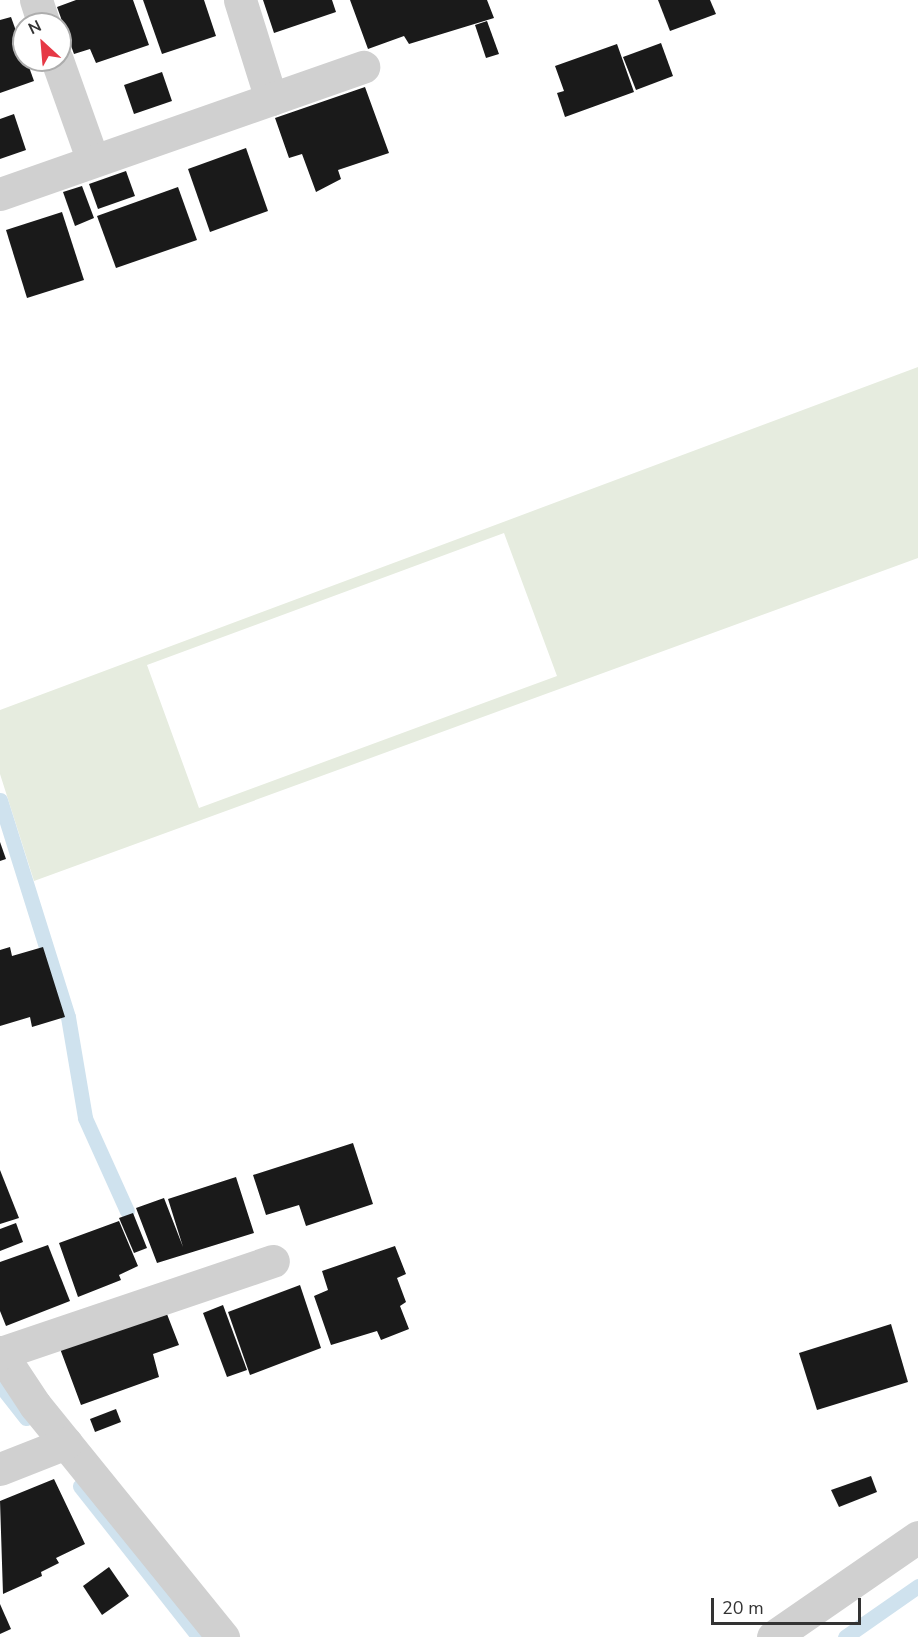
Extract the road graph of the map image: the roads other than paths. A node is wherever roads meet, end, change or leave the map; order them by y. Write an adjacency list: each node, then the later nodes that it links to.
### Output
1 (240, 0): 4 (street)
2 (363, 67): 4 (street)
3 (61, 72): 5 (street)
4 (271, 99): 5 (street)
5 (93, 161): 6 (street)
6 (0, 194)
7 (273, 1261): 8 (street)
8 (0, 1352): 9 (street)
9 (54, 1447): 10 (street); 12 (street)
10 (0, 1469)
11 (918, 1537): 13 (street)
12 (223, 1637)
13 (773, 1637)

